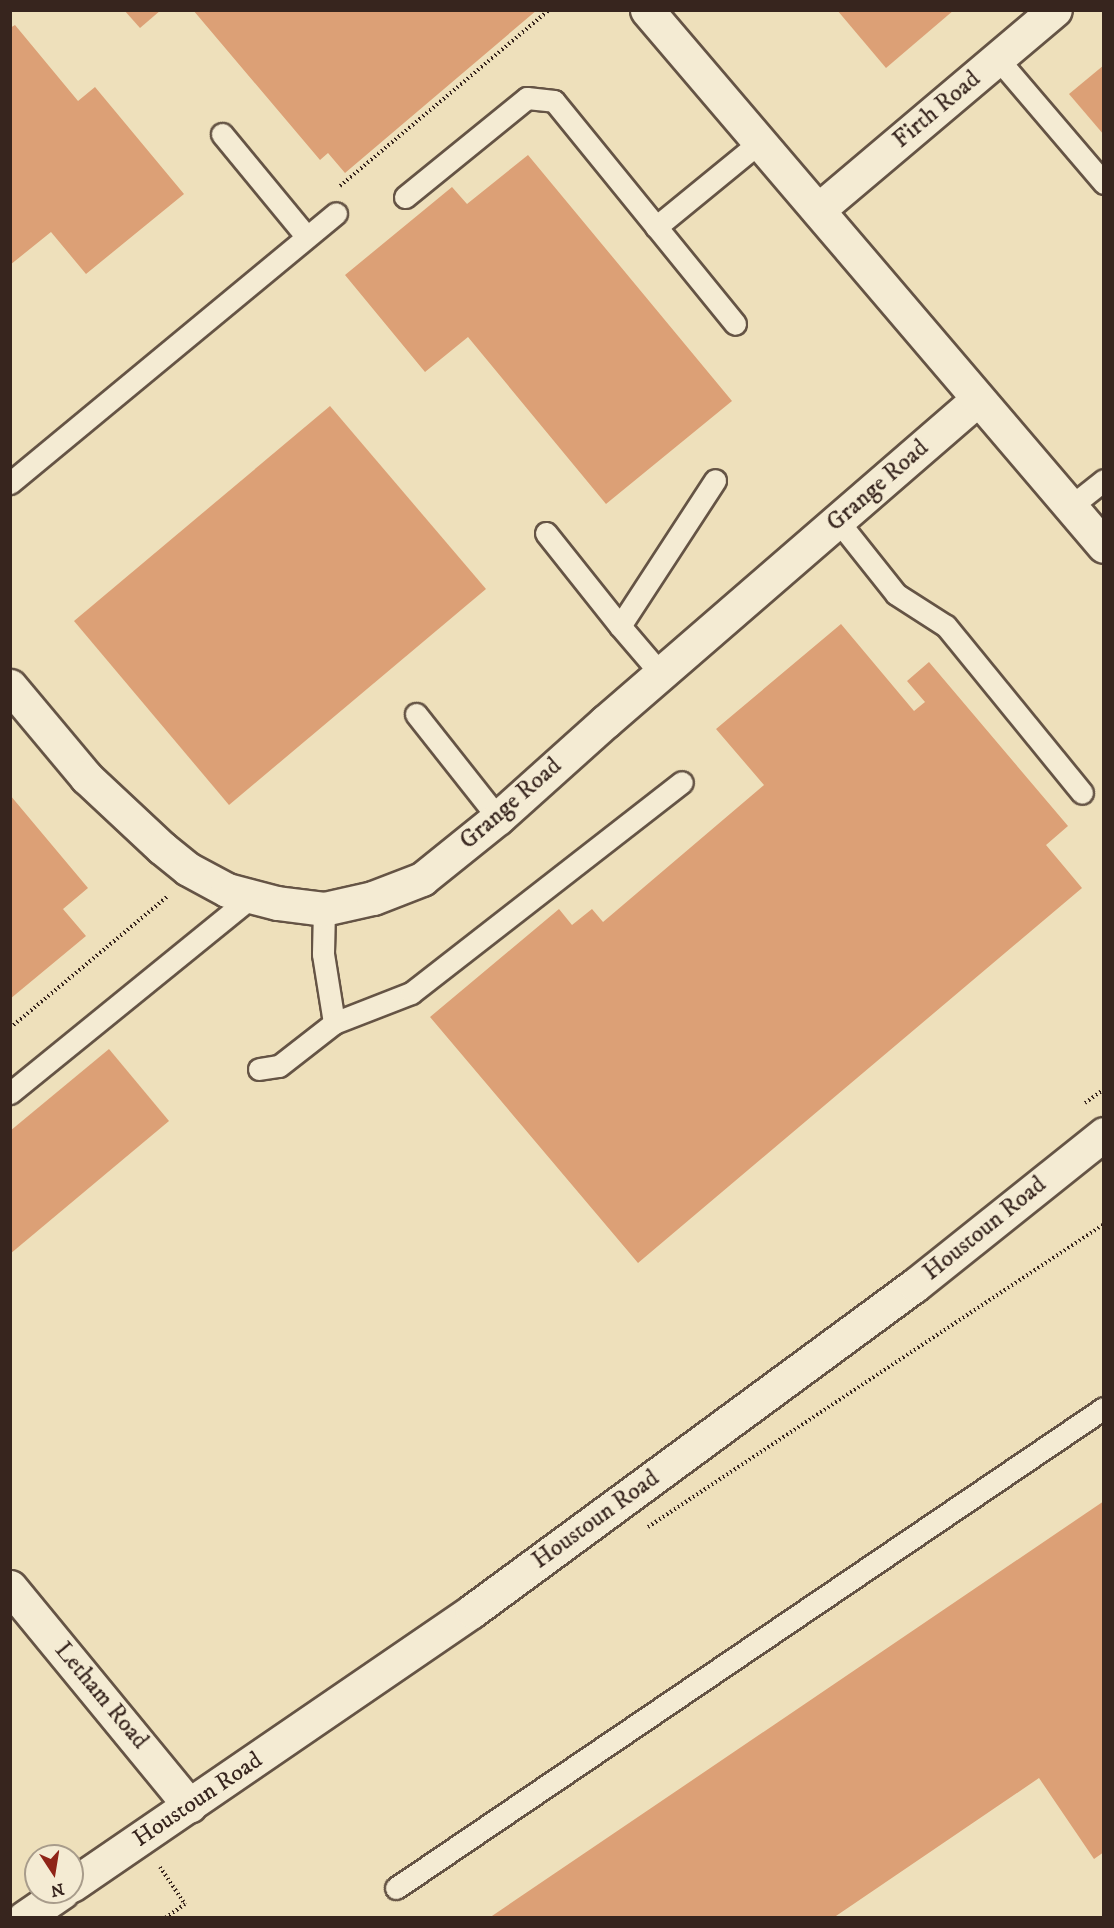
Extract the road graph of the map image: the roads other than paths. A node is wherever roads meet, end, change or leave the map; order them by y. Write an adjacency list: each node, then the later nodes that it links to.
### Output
1 (647, 10): 5 (street)
2 (1055, 10): 3 (street, Firth Road)
3 (998, 59): 6 (lane); 8 (street, Firth Road)
4 (222, 134): 11 (lane)
5 (760, 142): 8 (street); 10 (lane)
6 (1104, 183)
7 (405, 197): 10 (lane)
8 (818, 210): 13 (street)
9 (336, 213): 11 (lane)
10 (656, 227): 12 (lane)
11 (306, 236): 16 (lane)
12 (735, 324)
13 (978, 399): 17 (street); 18 (street, Grange Road)
14 (716, 480): 21 (lane)
15 (1104, 480): 17 (lane)
16 (10, 483)
17 (1070, 507): 20 (street)
18 (838, 521): 22 (street, Grange Road); 26 (lane)
19 (546, 533): 21 (lane)
20 (1104, 546)
21 (620, 626): 22 (lane)
22 (661, 674): 27 (street, Grange Road)
23 (10, 686): 28 (street, Grange Road)
24 (416, 714): 27 (lane)
25 (681, 782): 30 (lane)
26 (1082, 793)
27 (498, 818): 29 (street, Grange Road)
28 (251, 897): 29 (street, Grange Road); 32 (lane)
29 (324, 909): 30 (lane)
30 (334, 1023): 31 (lane)
31 (259, 1069)
32 (10, 1093)
33 (1104, 1134): 36 (street, Houstoun Road)
34 (1104, 1408): 38 (lane)
35 (10, 1587): 36 (street, Letham Road)
36 (190, 1806): 37 (street, Houstoun Road)
37 (84, 1877)
38 (396, 1888)
39 (44, 1904): 40 (street)
40 (24, 1917)

